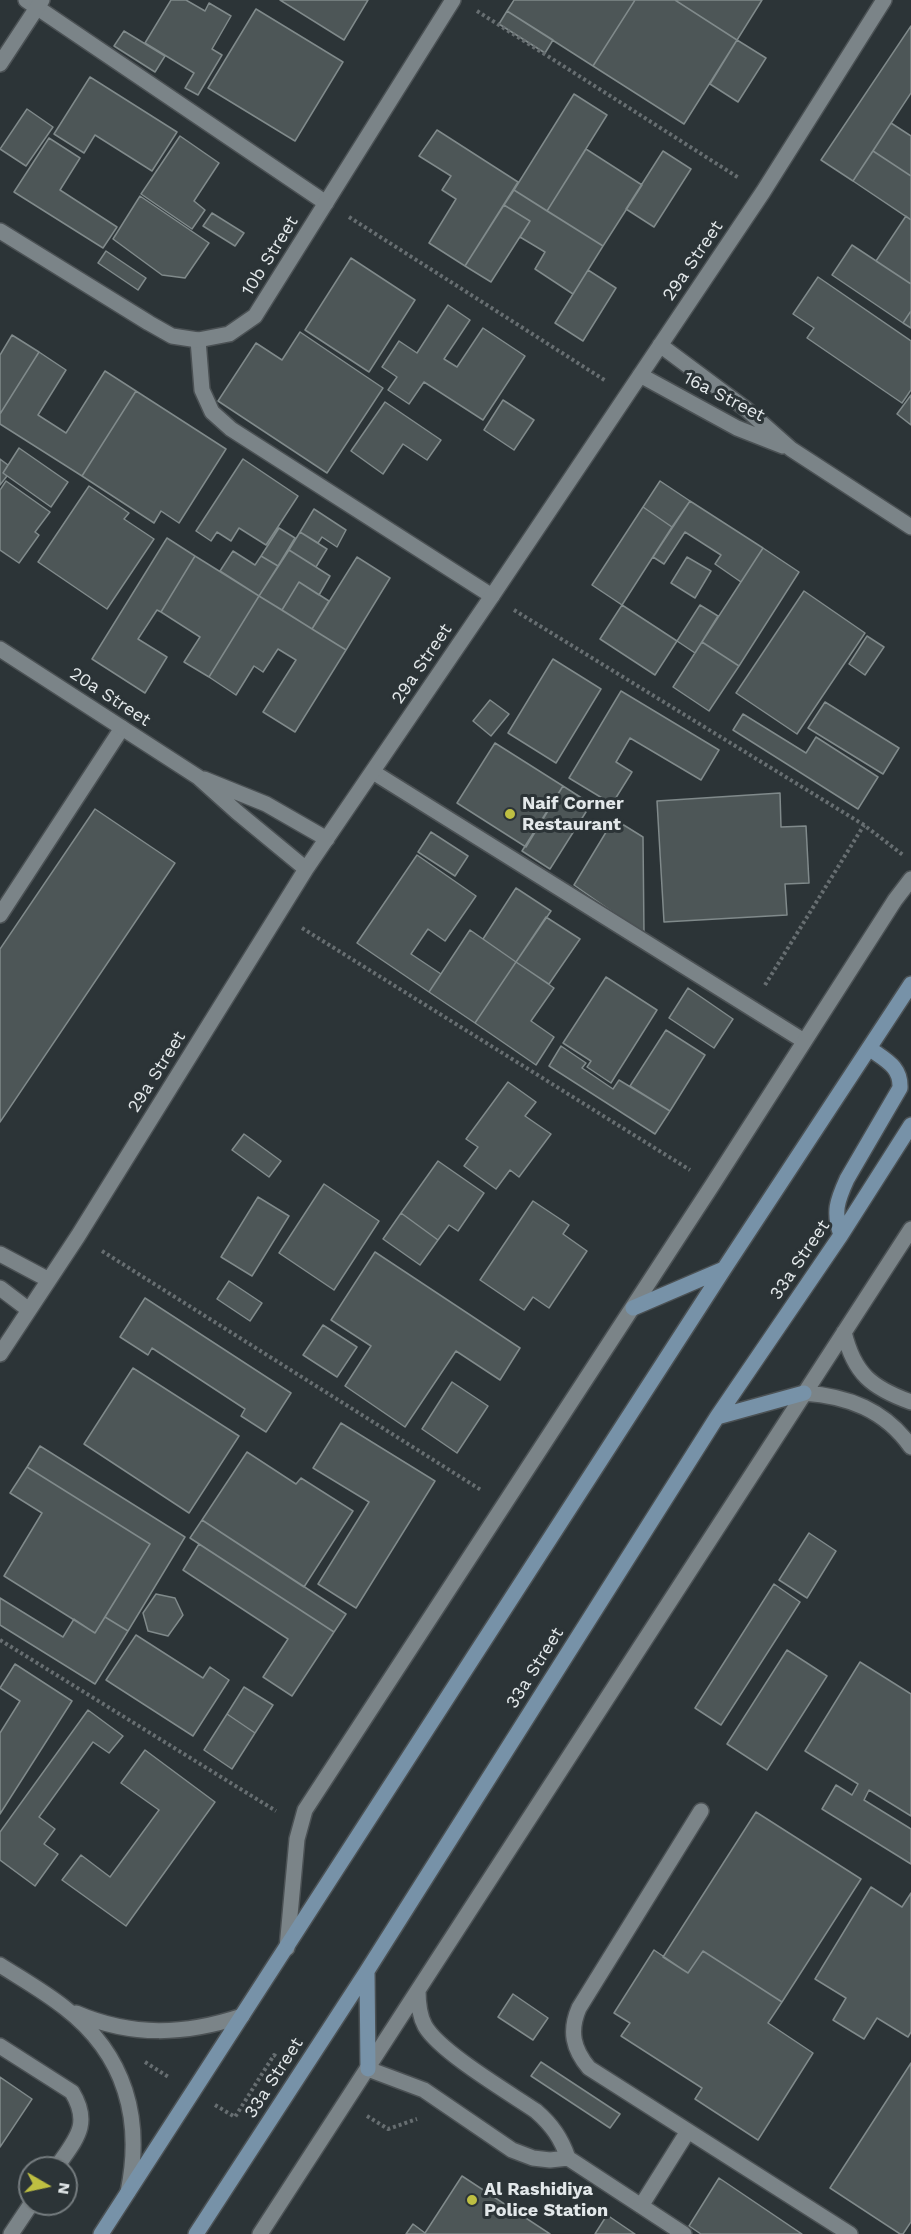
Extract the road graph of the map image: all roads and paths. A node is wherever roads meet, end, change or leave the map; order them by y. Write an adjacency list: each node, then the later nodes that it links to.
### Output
1 (453, 0): 7 (street, 10b Street)
2 (884, 0): 6 (street, 29a Street)
3 (35, 2): 5 (street); 7 (street)
4 (469, 6): 6 (path)
5 (0, 64)
6 (763, 192): 10 (street, 29a Street)
7 (326, 202): 9 (street, 10b Street); 12 (path)
8 (0, 231): 9 (street, 10b Street)
9 (198, 340): 15 (street)
10 (660, 345): 11 (street, 29a Street); 13 (street, 16a Street)
11 (640, 375): 12 (street, 29a Street); 13 (street, 16a Street)
12 (627, 394): 15 (street, 29a Street)
13 (791, 449): 14 (street, 16a Street)
14 (911, 526)
15 (492, 596): 18 (street, 29a Street); 20 (path)
16 (0, 649): 17 (street, 20a Street)
17 (122, 728): 19 (street, 20a Street); 26 (street)
18 (373, 772): 21 (street, 29a Street); 28 (street)
19 (198, 777): 21 (street, 20a Street); 23 (street, 20a Street)
20 (864, 825): 22 (path); 28 (path)
21 (327, 839): 23 (street, 29a Street)
22 (911, 861)
23 (306, 869): 25 (street, 29a Street)
24 (911, 879): 29 (street)
25 (278, 914): 32 (path); 35 (street, 29a Street)
26 (0, 915)
27 (911, 984): 30 (street)
28 (751, 1008): 29 (street)
29 (804, 1041): 32 (street)
30 (869, 1048): 34 (street); 37 (street)
31 (911, 1125): 34 (street, 33a Street)
32 (713, 1184): 40 (street)
33 (911, 1229): 42 (street)
34 (841, 1235): 46 (street, 33a Street)
35 (78, 1236): 38 (street, 29a Street); 48 (path)
36 (0, 1254): 38 (street)
37 (724, 1269): 40 (street); 52 (street)
38 (48, 1280): 41 (street, 29a Street)
39 (0, 1287): 41 (street)
40 (633, 1308): 48 (street)
41 (29, 1310): 43 (street, 29a Street)
42 (844, 1332): 44 (street); 45 (street)
43 (0, 1354)
44 (804, 1394): 46 (street); 47 (street); 55 (street)
45 (911, 1402)
46 (717, 1418): 54 (street, 33a Street)
47 (911, 1447)
48 (505, 1505): 51 (street)
49 (0, 1640): 51 (path)
50 (701, 1811): 60 (street)
51 (299, 1826): 52 (street)
52 (287, 1948): 57 (street)
53 (0, 1965): 56 (street)
54 (367, 1971): 59 (street); 68 (street, 33a Street)
55 (418, 1990): 59 (street); 62 (street)
56 (65, 2008): 57 (street); 63 (street)
57 (242, 2016): 63 (street)
58 (0, 2046): 61 (street)
59 (368, 2069): 62 (street); 69 (street)
60 (688, 2131): 64 (street); 71 (street)
61 (64, 2156)
62 (568, 2158): 64 (street)
63 (128, 2193): 67 (street)
64 (641, 2206): 70 (street)
65 (23, 2216): 66 (street)
66 (10, 2234)
67 (101, 2234)
68 (196, 2234)
69 (260, 2234)
70 (684, 2234)
71 (850, 2234)

